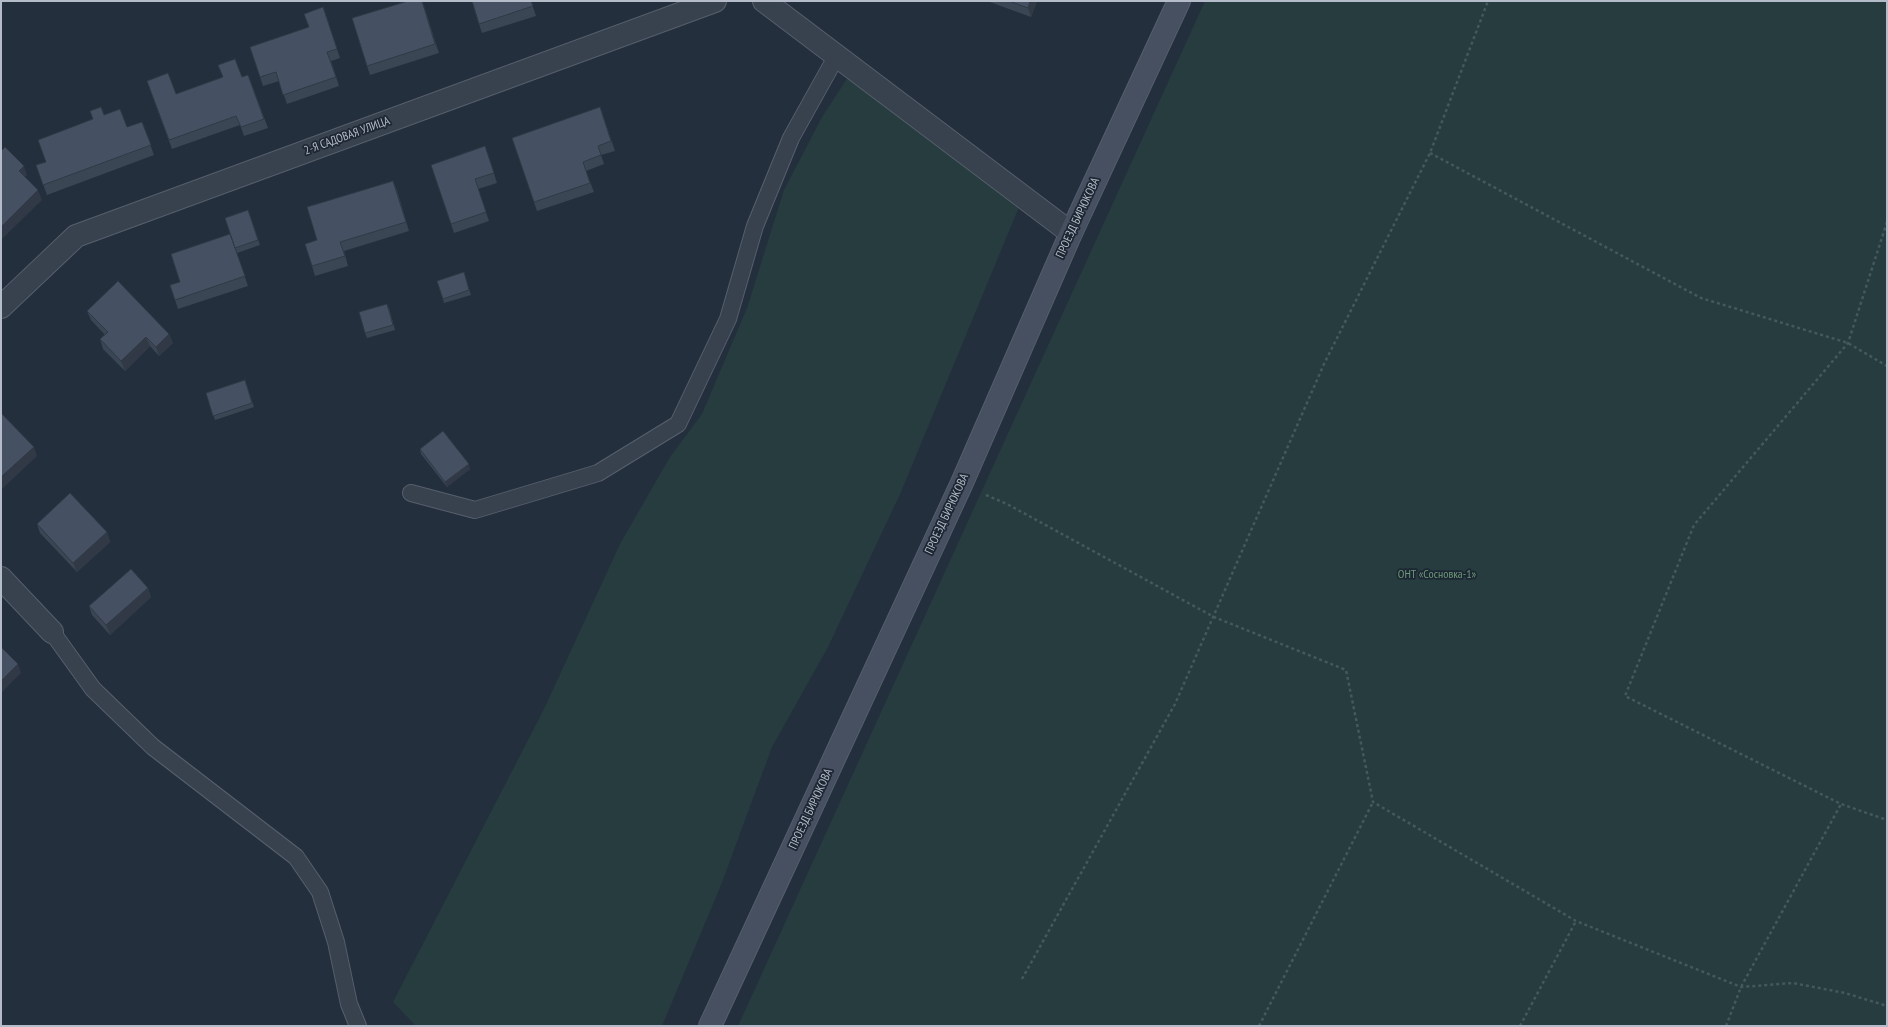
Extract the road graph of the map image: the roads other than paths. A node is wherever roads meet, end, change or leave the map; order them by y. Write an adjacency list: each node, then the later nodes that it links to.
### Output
1 (715, 1): 6 (street, 2-Я САДОВАЯ УЛИЦА)
2 (764, 1): 4 (street)
3 (1179, 1): 5 (street, ПРОЕЗД БИРЮКОВА)
4 (836, 56): 5 (street); 7 (lane)
5 (1071, 233): 11 (street, ПРОЕЗД БИРЮКОВА)
6 (1, 307)
7 (411, 493)
8 (1, 578): 9 (street)
9 (52, 632): 10 (lane)
10 (358, 1026)
11 (710, 1026)

